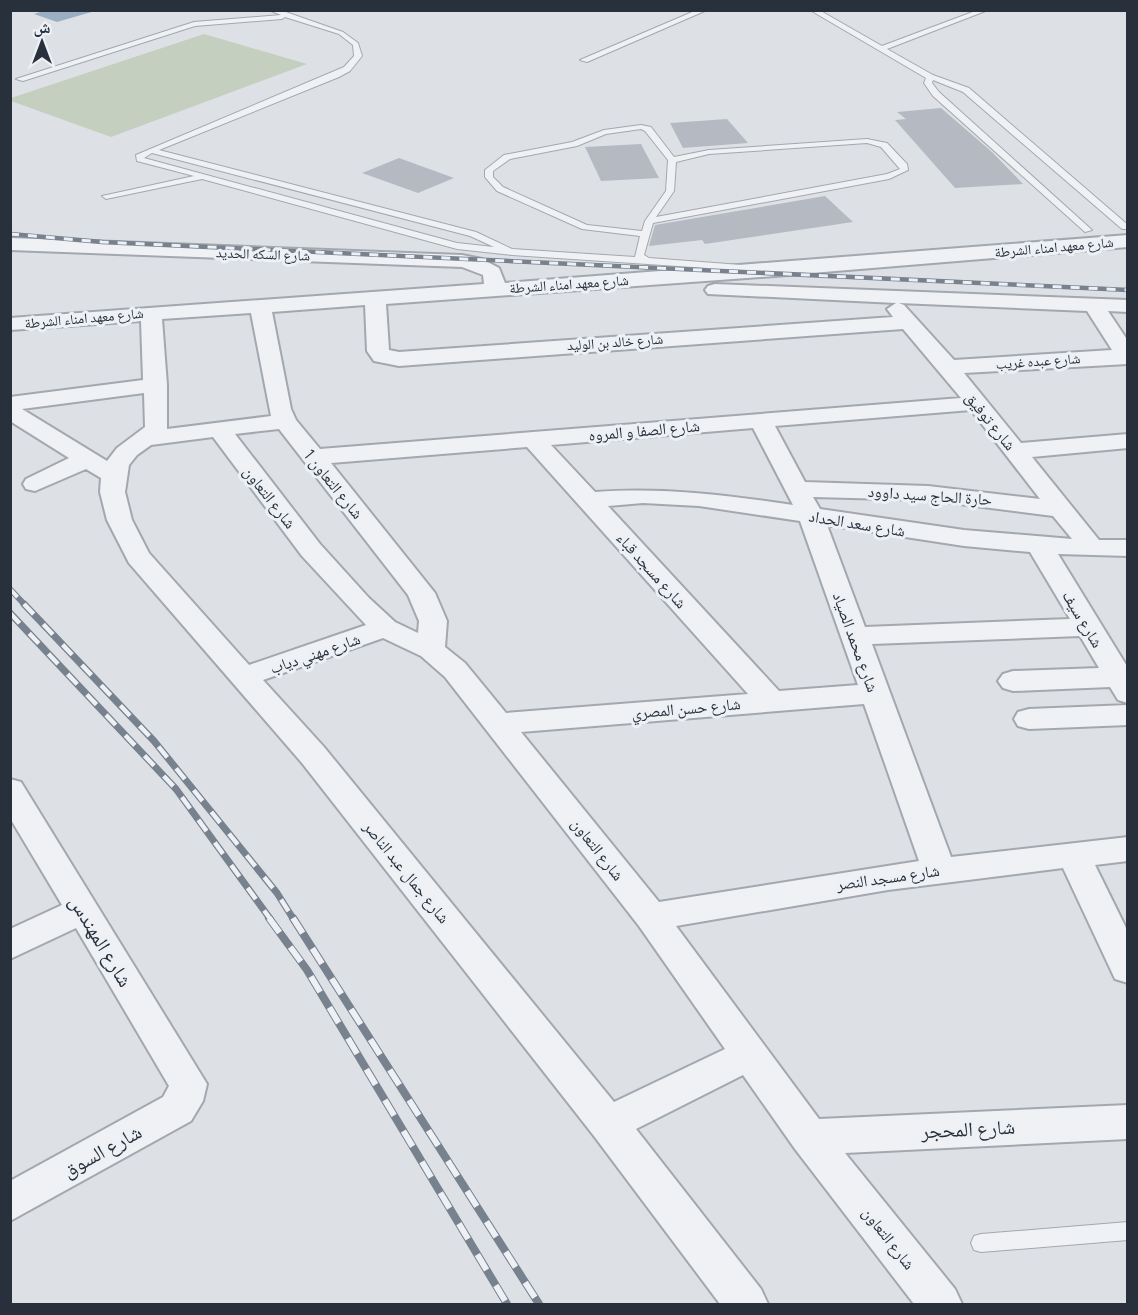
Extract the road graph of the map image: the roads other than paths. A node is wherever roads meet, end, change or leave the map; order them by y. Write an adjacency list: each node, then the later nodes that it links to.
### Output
1 (272, 10): 6 (lane)
2 (704, 10): 9 (lane)
3 (813, 10): 8 (lane)
4 (985, 10): 8 (lane)
5 (208, 14): 7 (lane)
6 (295, 18): 7 (lane); 12 (lane)
7 (194, 24): 11 (lane)
8 (884, 48): 10 (lane)
9 (584, 60)
10 (930, 77): 18 (lane); 19 (lane)
11 (20, 79)
12 (151, 150): 14 (lane); 15 (lane)
13 (672, 160): 17 (lane); 17 (lane); 20 (lane)
14 (233, 171): 15 (lane); 23 (lane)
15 (202, 177): 16 (lane); 23 (lane)
16 (106, 196)
17 (649, 220): 20 (lane)
18 (1088, 230): 19 (street); 22 (street)
19 (1127, 232): 22 (street, شارع معهد امناء الشرطة)
20 (644, 234): 24 (lane)
21 (10, 244): 27 (street, شارع السكه الحديد)
22 (1002, 251): 25 (street, شارع معهد امناء الشرطة)
23 (512, 252): 24 (lane)
24 (648, 262): 25 (lane)
25 (775, 270): 26 (street, شارع معهد امناء الشرطة)
26 (572, 284): 27 (street, شارع معهد امناء الشرطة); 28 (street)
27 (491, 290): 30 (street, شارع معهد امناء الشرطة)
28 (750, 291): 29 (street); 37 (street)
29 (886, 296): 31 (street); 35 (street, شارع توفيق)
30 (375, 297): 32 (street, شارع معهد امناء الشرطة); 37 (street, شارع خالد بن الوليد)
31 (1093, 304): 33 (street); 38 (street)
32 (260, 305): 34 (street, شارع معهد امناء الشرطة); 43 (street, شارع التعاون 1)
33 (1128, 306)
34 (151, 312): 36 (street, شارع معهد امناء الشرطة); 40 (street)
35 (908, 322): 37 (street, شارع خالد بن الوليد); 39 (street, شارع توفيق)
36 (10, 324)
37 (769, 330)
38 (1127, 357): 39 (street, شارع عبده غريب)
39 (948, 367): 42 (street, شارع توفيق)
40 (156, 385): 41 (street); 46 (street)
41 (14, 400): 51 (street)
42 (976, 403): 44 (street, شارع الصفا و المروه); 49 (street, شارع توفيق)
43 (285, 421): 45 (street); 50 (street, شارع التعاون 1)
44 (761, 421): 47 (street, شارع الصفا و المروه); 53 (street, شارع محمد الصياد)
45 (220, 430): 46 (street); 61 (street, شارع التعاون)
46 (145, 439): 51 (street)
47 (533, 439): 50 (street, شارع الصفا و المروه); 54 (street, شارع مسجد قباء)
48 (1128, 441): 49 (street)
49 (1015, 451): 55 (street, شارع توفيق)
50 (312, 457): 63 (street, شارع التعاون 1)
51 (100, 468): 52 (street); 64 (street, شارع جمال عبد الناصر)
52 (34, 484)
53 (798, 489): 55 (street, حارة الحاج سيد داوود); 56 (street, شارع محمد الصياد)
54 (587, 500): 56 (street, شارع سعد الحداد); 68 (street, شارع مسجد قباء)
55 (1061, 509): 58 (street, شارع توفيق)
56 (811, 516): 57 (street, شارع سعد الحداد); 62 (street, شارع محمد الصياد)
57 (1039, 545): 58 (street, شارع سعد الحداد); 60 (street, شارع سيف)
58 (1092, 548): 59 (street, شارع سعد الحداد)
59 (1128, 548)
60 (1088, 627): 62 (street); 65 (street, شارع سيف)
61 (385, 628): 63 (street, شارع التعاون); 64 (street, شارع مهني دياب)
62 (854, 636): 67 (street, شارع محمد الصياد)
63 (430, 650): 71 (street, شارع التعاون)
64 (244, 677): 84 (street, شارع جمال عبد الناصر)
65 (1122, 678): 66 (street)
66 (1013, 681)
67 (874, 693): 68 (street, شارع حسن المصري); 76 (street, شارع محمد الصياد)
68 (771, 701): 71 (street, شارع حسن المصري)
69 (1128, 715): 70 (street)
70 (1029, 719)
71 (498, 724): 78 (street, شارع التعاون)
72 (10, 790): 73 (street, شارع المهندس)
73 (20, 826): 77 (street, شارع المهندس)
74 (1128, 849): 75 (street, شارع مسجد النصر)
75 (1073, 854): 76 (street, شارع مسجد النصر); 80 (street)
76 (939, 869): 78 (street, شارع مسجد النصر)
77 (82, 910): 79 (street); 82 (street, شارع المهندس)
78 (651, 917): 81 (street, شارع التعاون)
79 (10, 945)
80 (1128, 969)
81 (750, 1054): 84 (street); 85 (street, شارع التعاون)
82 (188, 1092): 86 (street, شارع السوق)
83 (1128, 1122): 85 (street, شارع المحجر)
84 (608, 1124): 89 (street, شارع جمال عبد الناصر)
85 (809, 1137): 90 (street, شارع التعاون)
86 (13, 1196)
87 (1128, 1231): 88 (lane)
88 (981, 1243)
89 (746, 1305)
90 (940, 1305)

